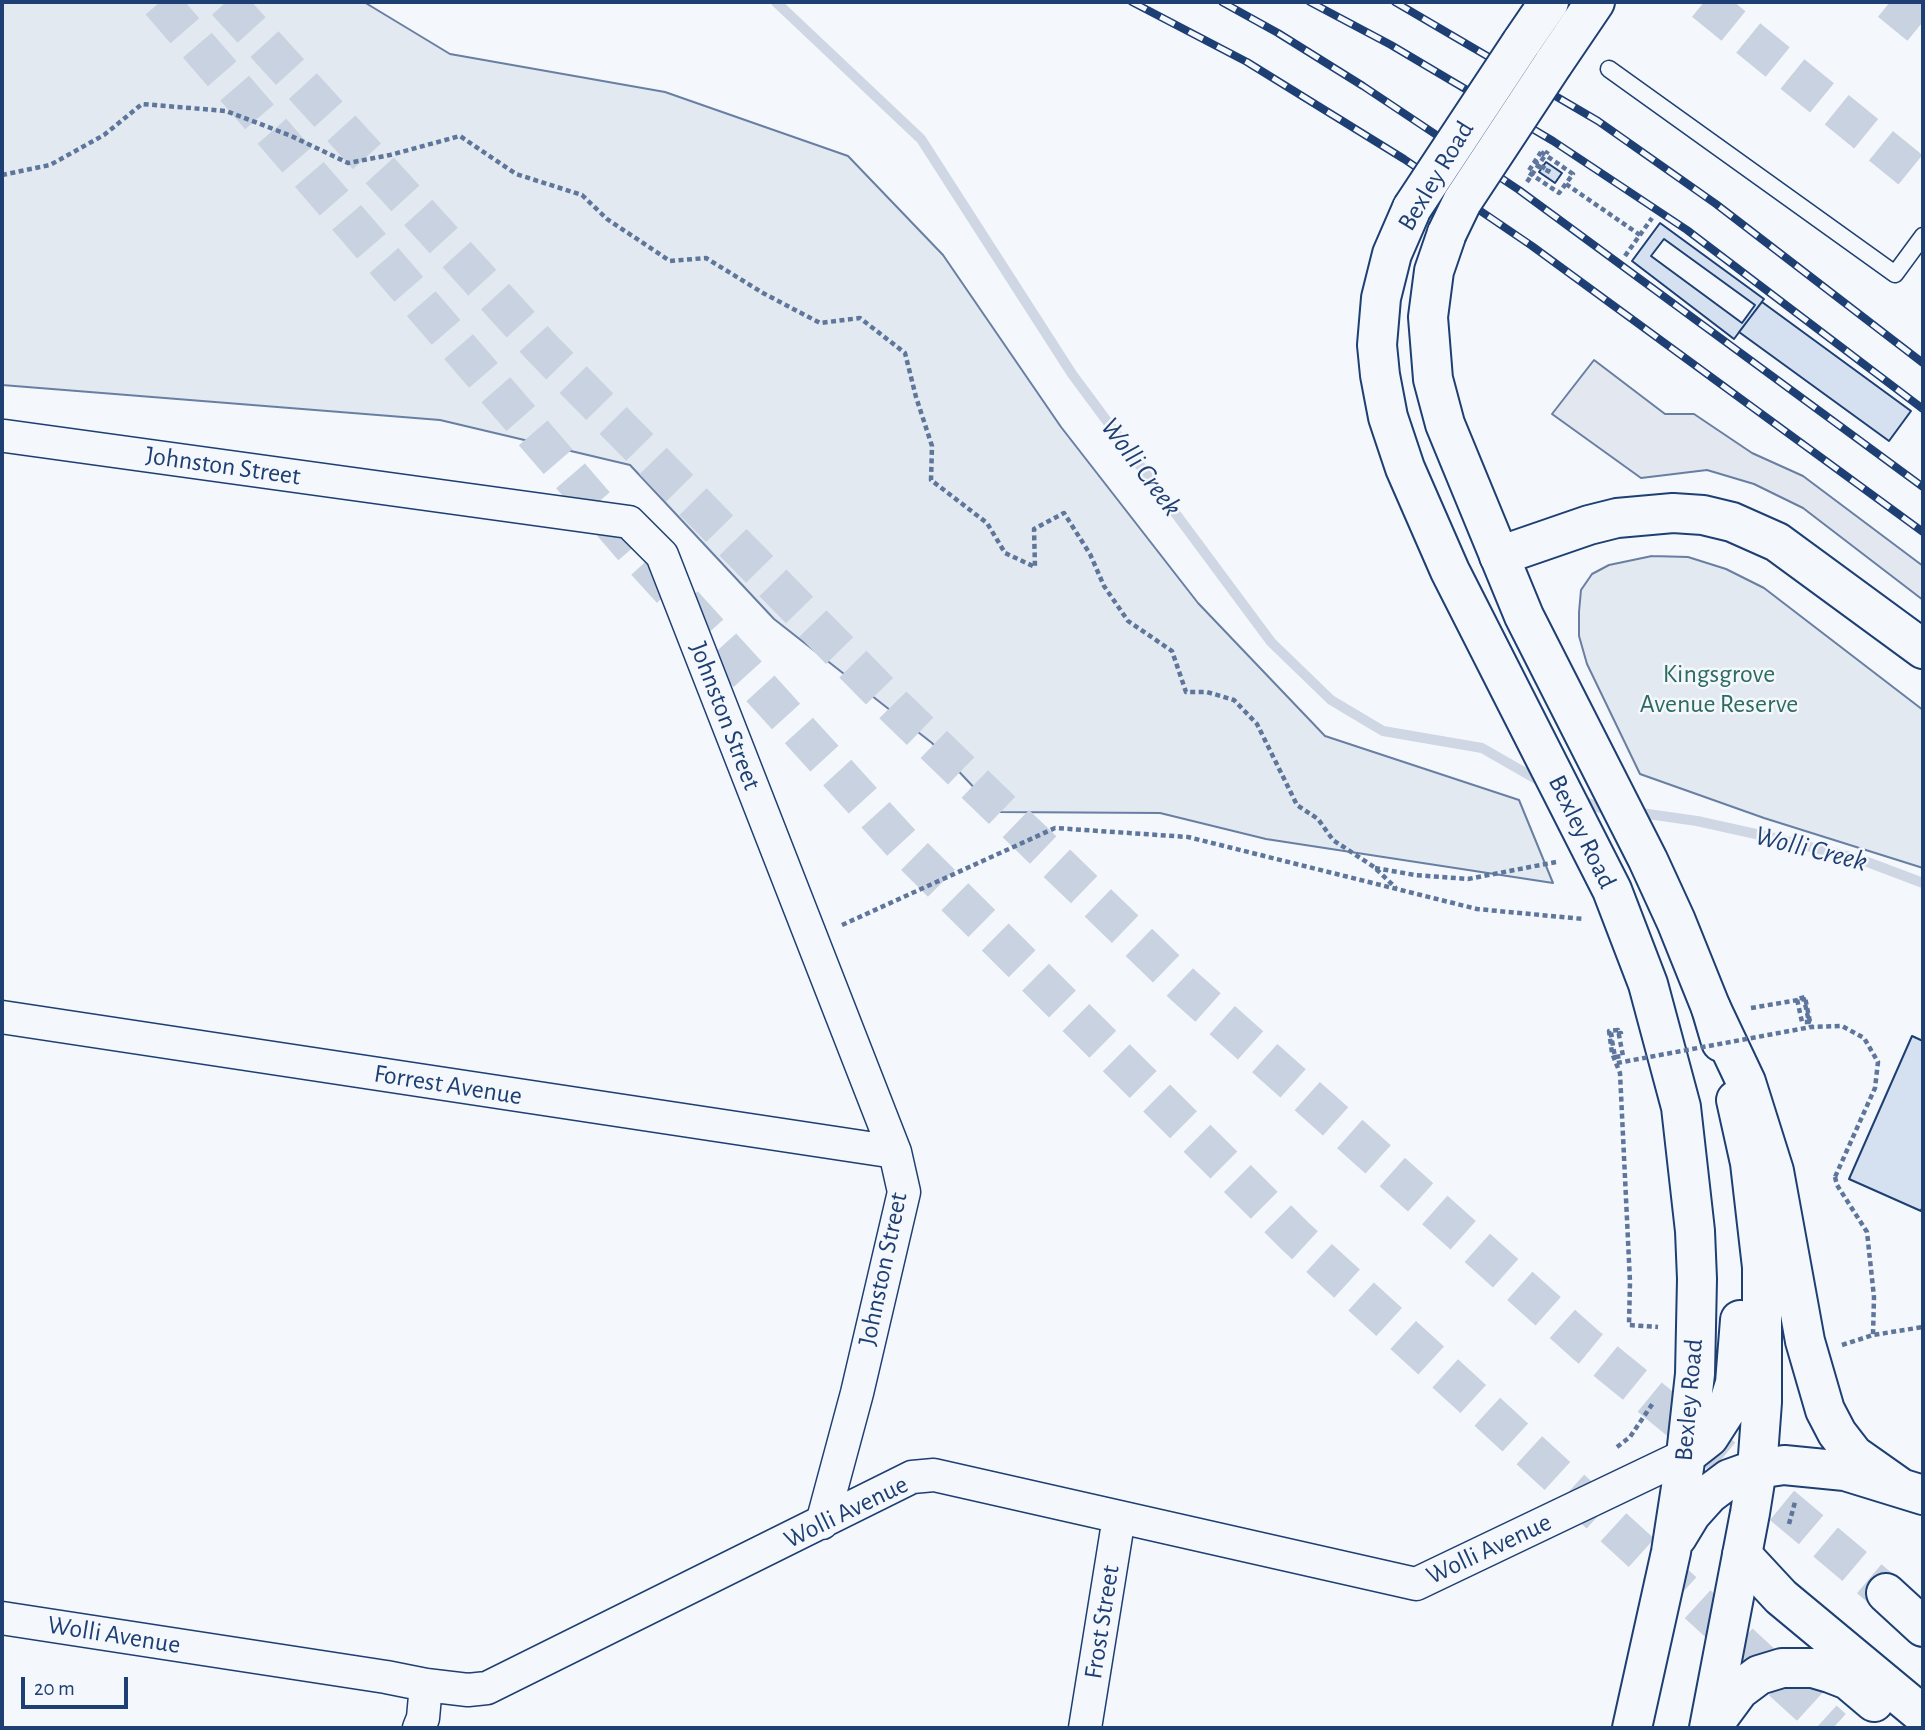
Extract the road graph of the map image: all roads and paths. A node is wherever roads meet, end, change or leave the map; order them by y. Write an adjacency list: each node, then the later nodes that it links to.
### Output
1 (1549, 2): 16 (main road, Bexley Road, bridge)
2 (1595, 2): 15 (main road, Bexley Road, bridge)
3 (1609, 69): 12 (lane)
4 (1548, 151): 5 (path)
5 (1534, 162): 6 (path, bridge); 8 (path); 9 (path, bridge); 9 (path, bridge)
6 (1550, 172)
7 (2, 175): 19 (path)
8 (1527, 182)
9 (1566, 184): 11 (path)
10 (1652, 218): 11 (path)
11 (1640, 235): 13 (path)
12 (1923, 236)
13 (1625, 256)
14 (5, 436): 28 (street, Johnston Street)
15 (1499, 556): 16 (main road); 17 (main road); 23 (main road, Bexley Road)
16 (1450, 571): 18 (main road, Bexley Road)
17 (1923, 649)
18 (1575, 850): 19 (path); 36 (main road, Bexley Road)
19 (1374, 867): 20 (path)
20 (1396, 888): 21 (path); 22 (path)
21 (1593, 920)
22 (838, 927)
23 (1728, 1009): 25 (path, bridge); 29 (main road, Bexley Road); 38 (main road)
24 (2, 1017): 28 (street, Forrest Avenue)
25 (1811, 1027): 27 (path, bridge); 32 (path, bridge)
26 (1621, 1033): 27 (path)
27 (1617, 1063): 31 (path)
28 (895, 1152): 41 (street, Johnston Street)
29 (1751, 1172): 36 (main road); 37 (main road, Bexley Road)
30 (1923, 1327): 32 (path)
31 (1669, 1328)
32 (1873, 1335): 33 (path)
33 (1839, 1346)
34 (1656, 1395): 35 (path)
35 (1612, 1451)
36 (1686, 1455): 39 (main road); 40 (street, Wolli Avenue); 42 (main road, Bexley Road)
37 (1757, 1469): 38 (main road); 39 (main road); 43 (main road, Bexley Road)
38 (1910, 1490)
39 (1699, 1504): 42 (main road); 43 (main road)
40 (1119, 1517): 41 (street, Wolli Avenue); 50 (street, Frost Street)
41 (822, 1523): 47 (street, Wolli Avenue)
42 (1671, 1552): 51 (main road, Bexley Road)
43 (1742, 1555): 48 (main road); 52 (main road, Bexley Road)
44 (1886, 1594): 46 (main road)
45 (2, 1618): 47 (street, Wolli Avenue)
46 (1923, 1627)
47 (426, 1685): 49 (street)
48 (1923, 1715)
49 (419, 1728)
50 (1085, 1728)
51 (1632, 1728)
52 (1710, 1728): 53 (main road)
53 (1909, 1728)

